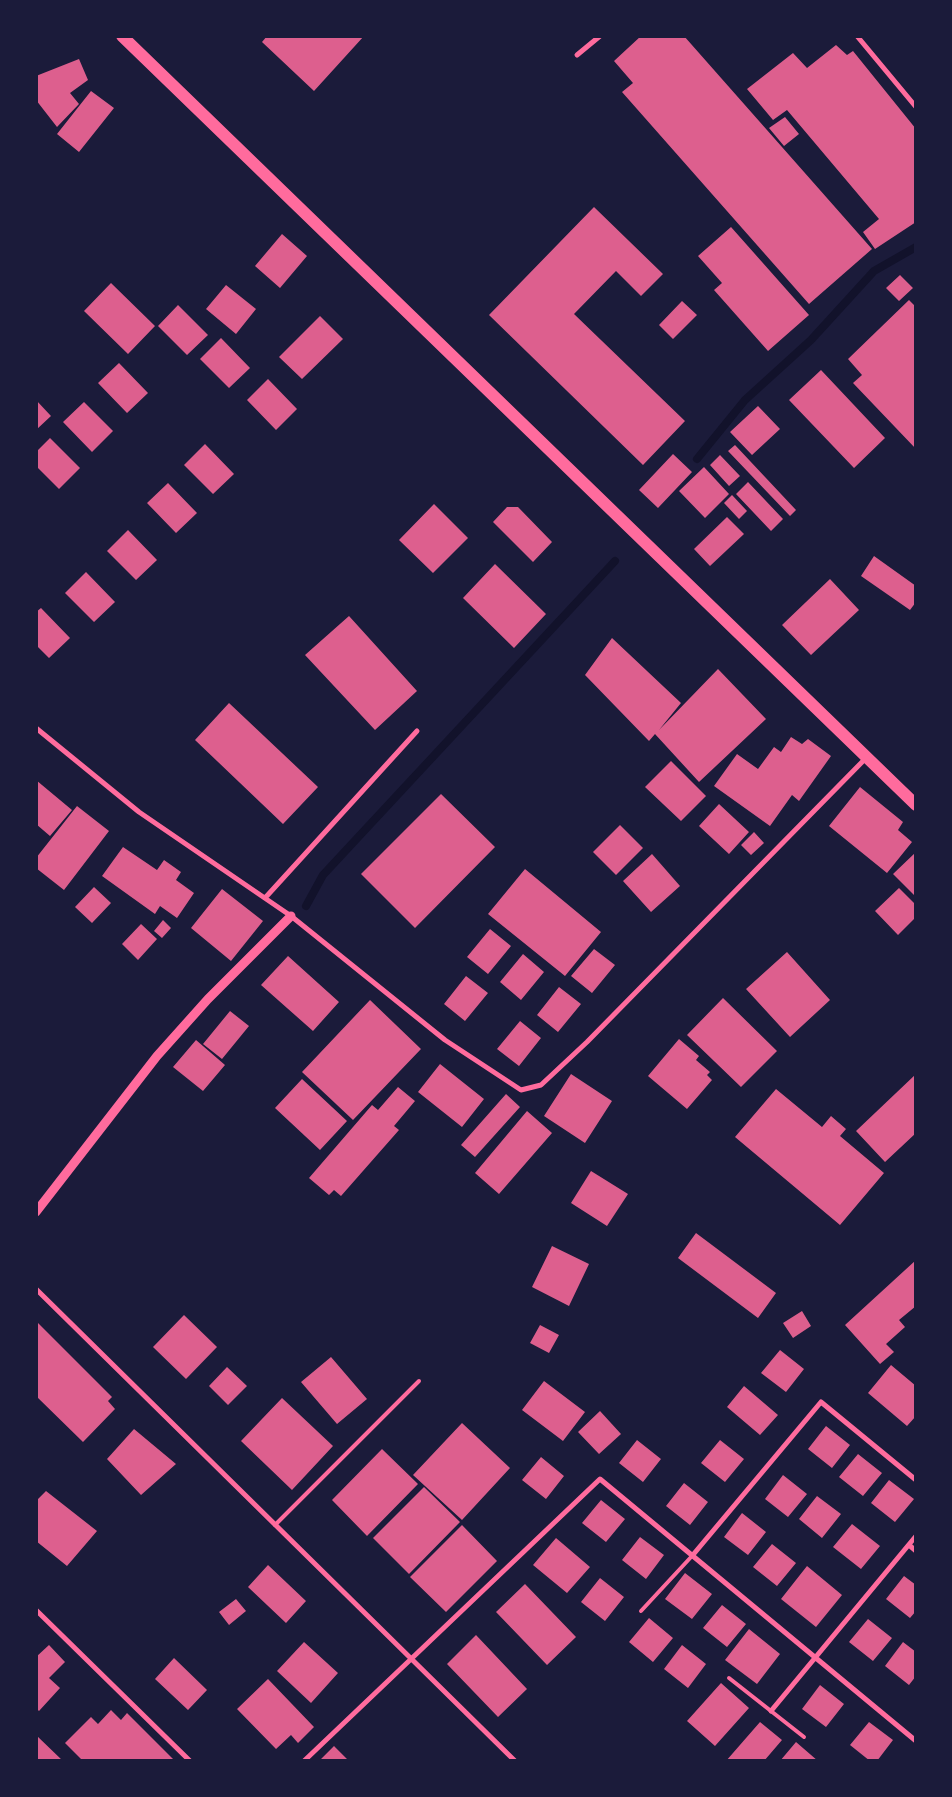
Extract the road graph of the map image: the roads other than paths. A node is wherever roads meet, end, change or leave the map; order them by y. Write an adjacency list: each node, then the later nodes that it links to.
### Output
1 (122, 36): 8 (main road)
2 (600, 36): 4 (street)
3 (857, 36): 5 (street)
4 (577, 55)
5 (916, 107)
6 (36, 728): 10 (street)
7 (417, 731): 10 (street)
8 (866, 758): 9 (main road); 11 (street)
9 (916, 805)
10 (265, 898): 11 (street)
11 (291, 916): 12 (street)
12 (36, 1212)
13 (36, 1289): 16 (street)
14 (419, 1381): 16 (lane)
15 (916, 1480): 20 (street)
16 (275, 1525): 24 (street)
17 (916, 1536): 18 (street)
18 (908, 1545): 19 (street); 23 (street)
19 (916, 1551)
20 (692, 1556): 22 (lane); 23 (street); 24 (street)
21 (36, 1610): 29 (street)
22 (641, 1611)
23 (816, 1658): 26 (street); 28 (street)
24 (411, 1660): 30 (street); 31 (street)
25 (729, 1678): 26 (lane)
26 (771, 1711): 27 (lane)
27 (804, 1737)
28 (916, 1741)
29 (190, 1761)
30 (304, 1761)
31 (515, 1761)

